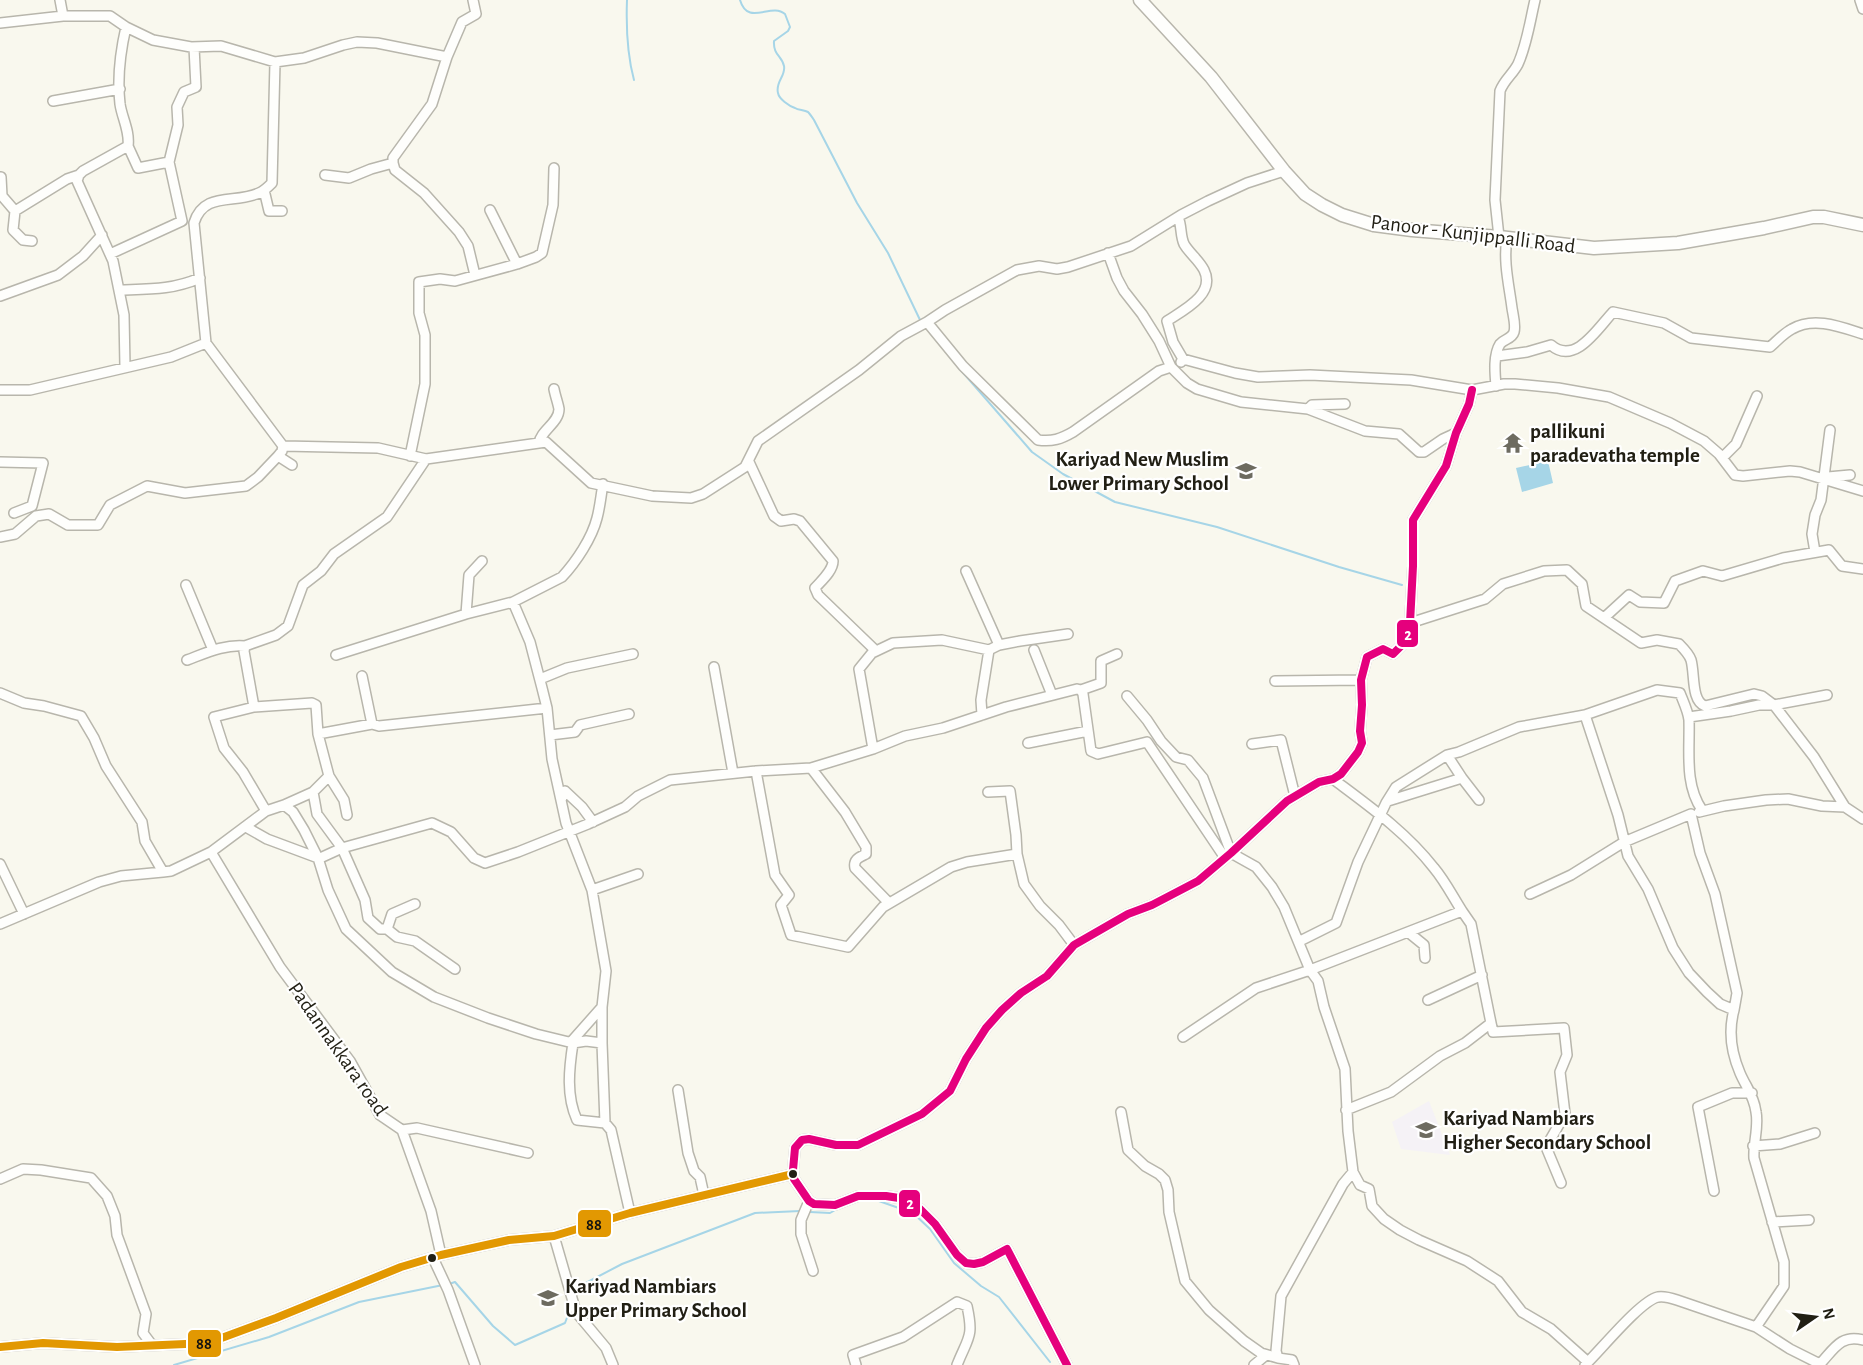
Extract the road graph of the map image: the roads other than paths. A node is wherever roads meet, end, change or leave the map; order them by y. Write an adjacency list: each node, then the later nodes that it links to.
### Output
1 (60, 0): 7 (street)
2 (473, 0): 11 (street)
3 (1140, 0): 19 (main road, Panoor - Kunjippalli Road)
4 (1534, 0): 30 (street)
5 (1860, 0): 6 (street)
6 (1863, 9)
7 (63, 16): 8 (street); 9 (street)
8 (0, 23)
9 (126, 27): 10 (street); 13 (street)
10 (194, 47): 12 (street); 16 (street)
11 (447, 57): 12 (street); 17 (street)
12 (275, 62): 23 (street)
13 (120, 89): 14 (street); 15 (street)
14 (53, 101)
15 (128, 146): 16 (street); 20 (street)
16 (169, 162): 33 (street)
17 (393, 163): 21 (street); 35 (street)
18 (554, 168): 34 (street)
19 (1284, 171): 27 (street); 30 (main road, Panoor - Kunjippalli Road)
20 (79, 175): 25 (street); 29 (street)
21 (325, 175)
22 (1, 177): 25 (street)
23 (264, 190): 26 (street); 36 (street)
24 (490, 210): 34 (street)
25 (15, 211): 31 (street)
26 (282, 211)
27 (1178, 217): 32 (street); 43 (street)
28 (1863, 225): 30 (main road, Panoor - Kunjippalli Road)
29 (102, 235): 33 (street); 38 (street)
30 (1503, 237): 42 (street)
31 (32, 242)
32 (1108, 253): 39 (street); 45 (street)
33 (110, 254): 37 (street)
34 (517, 264): 35 (street)
35 (476, 275): 58 (street)
36 (200, 278): 37 (street); 41 (street)
37 (120, 290): 44 (street)
38 (0, 296)
39 (924, 324): 45 (street); 62 (street)
40 (1863, 334): 42 (street)
41 (206, 343): 44 (street); 56 (street)
42 (1497, 356): 46 (street)
43 (1183, 359): 45 (street); 49 (street)
44 (125, 367): 48 (street)
45 (1173, 369): 52 (street)
46 (1496, 386): 49 (street); 59 (street)
47 (554, 389): 55 (street)
48 (0, 390)
49 (1472, 390): 54 (street)
50 (1758, 396): 59 (street)
51 (1345, 404): 52 (street)
52 (1308, 409): 54 (street)
53 (1830, 430): 65 (street)
54 (1456, 434): 78 (street)
55 (539, 443): 60 (street); 66 (street)
56 (283, 446): 57 (street); 58 (street)
57 (278, 456): 63 (street); 69 (street)
58 (410, 456): 60 (street)
59 (1722, 458): 65 (street)
60 (426, 459): 81 (street)
61 (0, 462): 68 (street)
62 (748, 462): 66 (street); 83 (street)
63 (292, 465)
64 (1850, 475): 65 (street)
65 (1822, 478): 67 (street); 70 (street)
66 (603, 484): 75 (street)
67 (1863, 491)
68 (14, 513)
69 (0, 537)
70 (1815, 552): 72 (street); 77 (street)
71 (482, 561): 76 (street)
72 (1863, 569)
73 (966, 571): 80 (street)
74 (186, 585): 82 (street)
75 (513, 602): 76 (street); 92 (street)
76 (466, 614): 88 (street)
77 (1605, 617): 78 (street); 100 (street)
78 (1410, 623): 93 (street)
79 (1068, 634): 80 (street)
80 (999, 645): 84 (street)
81 (246, 646): 82 (street); 101 (street)
82 (213, 650): 89 (street)
83 (875, 650): 84 (street); 113 (street)
84 (989, 650): 104 (street)
85 (1034, 650): 97 (street)
86 (633, 654): 92 (street)
87 (1117, 654): 95 (street)
88 (336, 655)
89 (187, 660)
90 (714, 668): 117 (street)
91 (362, 676): 107 (street)
92 (540, 679): 102 (street)
93 (1361, 680): 94 (street); 120 (street)
94 (1275, 681)
95 (1081, 690): 97 (street); 108 (street)
96 (0, 693): 145 (street)
97 (1052, 695): 104 (street)
98 (1827, 695): 100 (street)
99 (1127, 696): 142 (street)
100 (1773, 705): 106 (street); 128 (street)
101 (254, 707): 109 (street); 130 (street)
102 (547, 708): 107 (street); 110 (street)
103 (629, 714): 110 (street)
104 (982, 715): 113 (street)
105 (1585, 715): 106 (street); 114 (street); 138 (street)
106 (1689, 717): 129 (street)
107 (372, 724): 109 (street)
108 (1088, 731): 111 (street); 142 (street)
109 (318, 734): 118 (street)
110 (550, 735): 124 (street)
111 (1028, 743)
112 (1252, 744): 123 (street)
113 (873, 748): 115 (street)
114 (1447, 755): 119 (street); 126 (street)
115 (810, 768): 116 (street); 149 (street)
116 (756, 771): 117 (street); 149 (street)
117 (733, 773): 135 (street)
118 (329, 777): 121 (street); 133 (street)
119 (1462, 778): 125 (street); 126 (street)
120 (1333, 779): 123 (street); 131 (street)
121 (314, 792): 127 (street); 139 (street)
122 (988, 792): 141 (street)
123 (1295, 796): 142 (street)
124 (561, 800): 135 (street); 137 (street)
125 (1479, 800)
126 (1388, 801): 131 (street)
127 (284, 805): 130 (street); 143 (street)
128 (1845, 807): 129 (street); 134 (street)
129 (1702, 810): 132 (street)
130 (266, 811): 136 (street)
131 (1380, 814): 151 (street); 156 (street)
132 (1691, 814): 138 (street); 164 (street)
133 (347, 815)
134 (1863, 819)
135 (593, 822): 137 (street)
136 (246, 827): 140 (street); 143 (street)
137 (568, 832): 139 (street); 147 (street)
138 (1624, 842): 148 (street); 164 (street)
139 (342, 848): 143 (street); 154 (street)
140 (211, 852): 145 (street); 174 (street, Padannakkara road)
141 (1017, 854): 149 (street); 157 (street)
142 (1228, 855): 156 (street); 157 (street)
143 (318, 859): 167 (street)
144 (0, 864): 152 (street)
145 (163, 872): 152 (street)
146 (638, 874): 147 (street)
147 (592, 890): 163 (street)
148 (1530, 894)
149 (889, 903)
150 (415, 904): 154 (street)
151 (1462, 911): 155 (street); 161 (street)
152 (24, 914): 153 (street)
153 (0, 924)
154 (387, 929): 159 (street)
155 (1408, 932): 158 (street); 160 (street)
156 (1300, 941): 160 (street)
157 (1074, 945): 179 (street)
158 (1425, 958)
159 (454, 969)
160 (1310, 970): 166 (street); 171 (street)
161 (1482, 975): 162 (street); 165 (street)
162 (1428, 1000)
163 (602, 1007): 167 (street); 168 (street)
164 (1734, 1010): 170 (street)
165 (1491, 1023): 171 (street); 181 (street)
166 (1183, 1037)
167 (572, 1042): 168 (street); 173 (street)
168 (602, 1043): 173 (street)
169 (678, 1090): 183 (street)
170 (1752, 1093): 176 (street); 182 (street)
171 (1346, 1110): 178 (street)
172 (1121, 1112): 195 (street)
173 (605, 1123): 185 (street)
174 (402, 1130): 177 (street); 189 (street, Padannakkara road)
175 (1815, 1133): 176 (street)
176 (1753, 1146): 187 (street)
177 (528, 1153)
178 (1353, 1172): 196 (street); 198 (street)
179 (793, 1174): 183 (street); 184 (street)
180 (0, 1179): 193 (street)
181 (1561, 1183)
182 (1714, 1191)
183 (704, 1195): 185 (street)
184 (809, 1201): 190 (street); 197 (street)
185 (630, 1213): 188 (street)
186 (1809, 1220): 187 (street)
187 (1772, 1222): 191 (street)
188 (554, 1236): 189 (street); 200 (street)
189 (437, 1257): 193 (street); 199 (street, Padannakkara road)
190 (813, 1271)
191 (1756, 1327): 198 (street); 205 (street)
192 (1863, 1340): 205 (street)
193 (152, 1346): 194 (street)
194 (0, 1347)
195 (1266, 1355): 196 (street); 203 (street)
196 (1278, 1358): 204 (street)
197 (1063, 1364)
198 (1587, 1364)
199 (475, 1365)
200 (613, 1365)
201 (856, 1365): 202 (street)
202 (957, 1365)
203 (1254, 1365)
204 (1294, 1365)
205 (1820, 1365)

